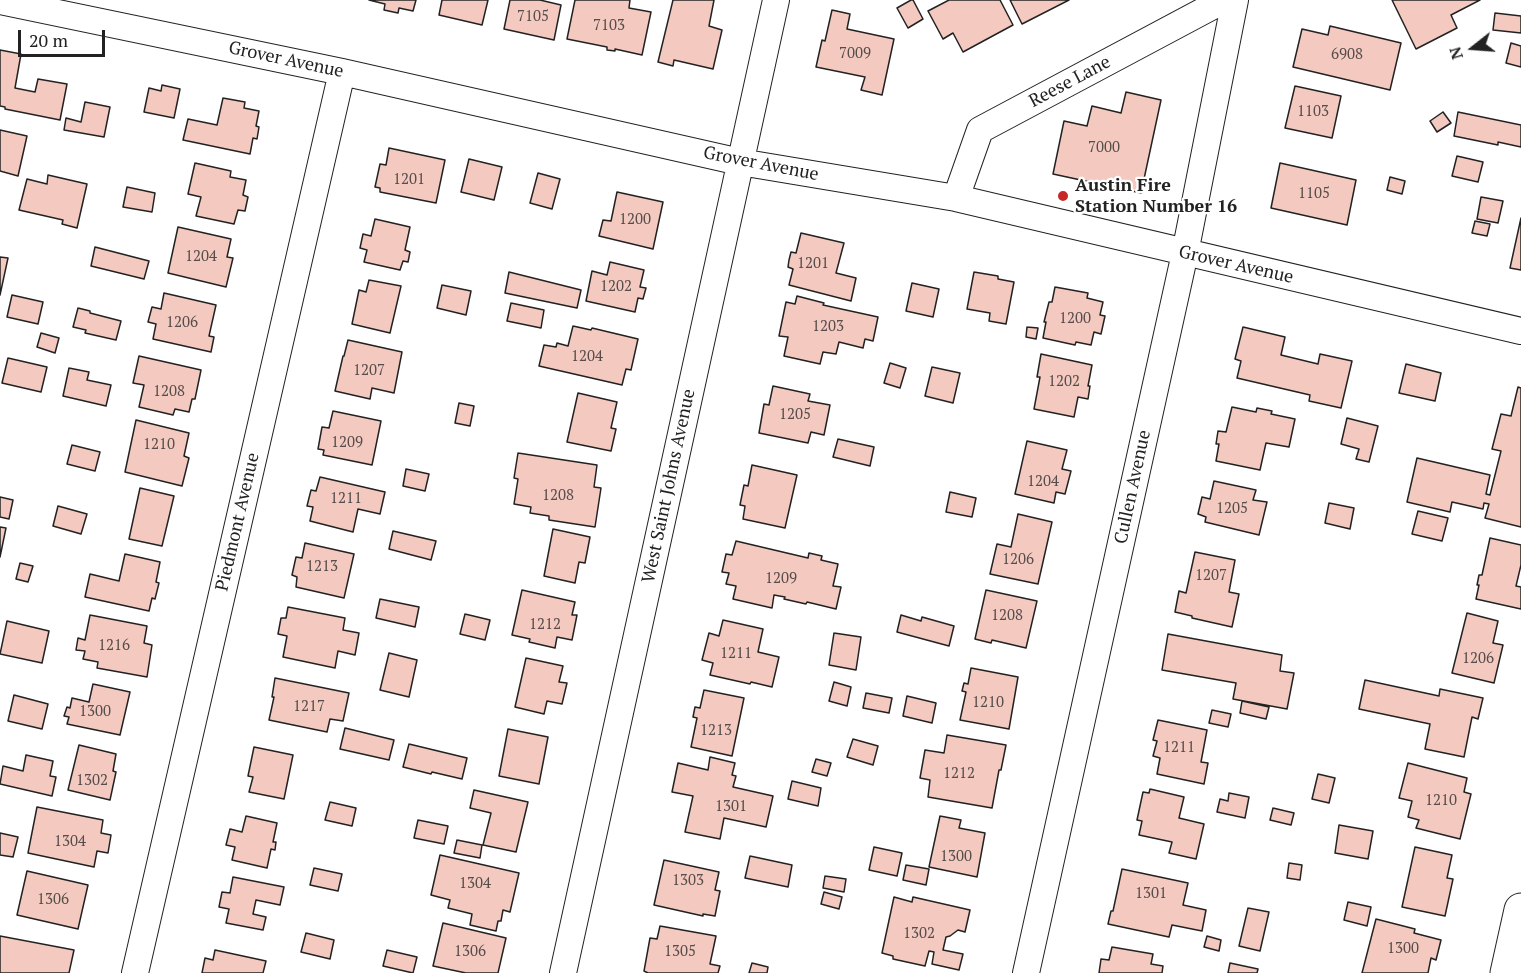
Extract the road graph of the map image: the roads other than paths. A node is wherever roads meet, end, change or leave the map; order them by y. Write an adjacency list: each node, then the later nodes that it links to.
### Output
1 (776, 0): 6 (street, West Saint Johns Avenue)
2 (1224, 0): 7 (street, Reese Lane)
3 (1235, 0): 8 (street, Cullen Avenue)
4 (0, 1): 5 (street, Grover Avenue)
5 (342, 72): 6 (street, Grover Avenue); 11 (street, Piedmont Avenue)
6 (740, 162): 7 (street, Grover Avenue); 12 (street, West Saint Johns Avenue)
7 (956, 198): 8 (street, Grover Avenue)
8 (1185, 253): 9 (street, Grover Avenue); 13 (street, Cullen Avenue)
9 (1521, 331)
10 (1521, 910): 14 (street)
11 (135, 973)
12 (562, 973)
13 (1026, 973)
14 (1507, 973)

